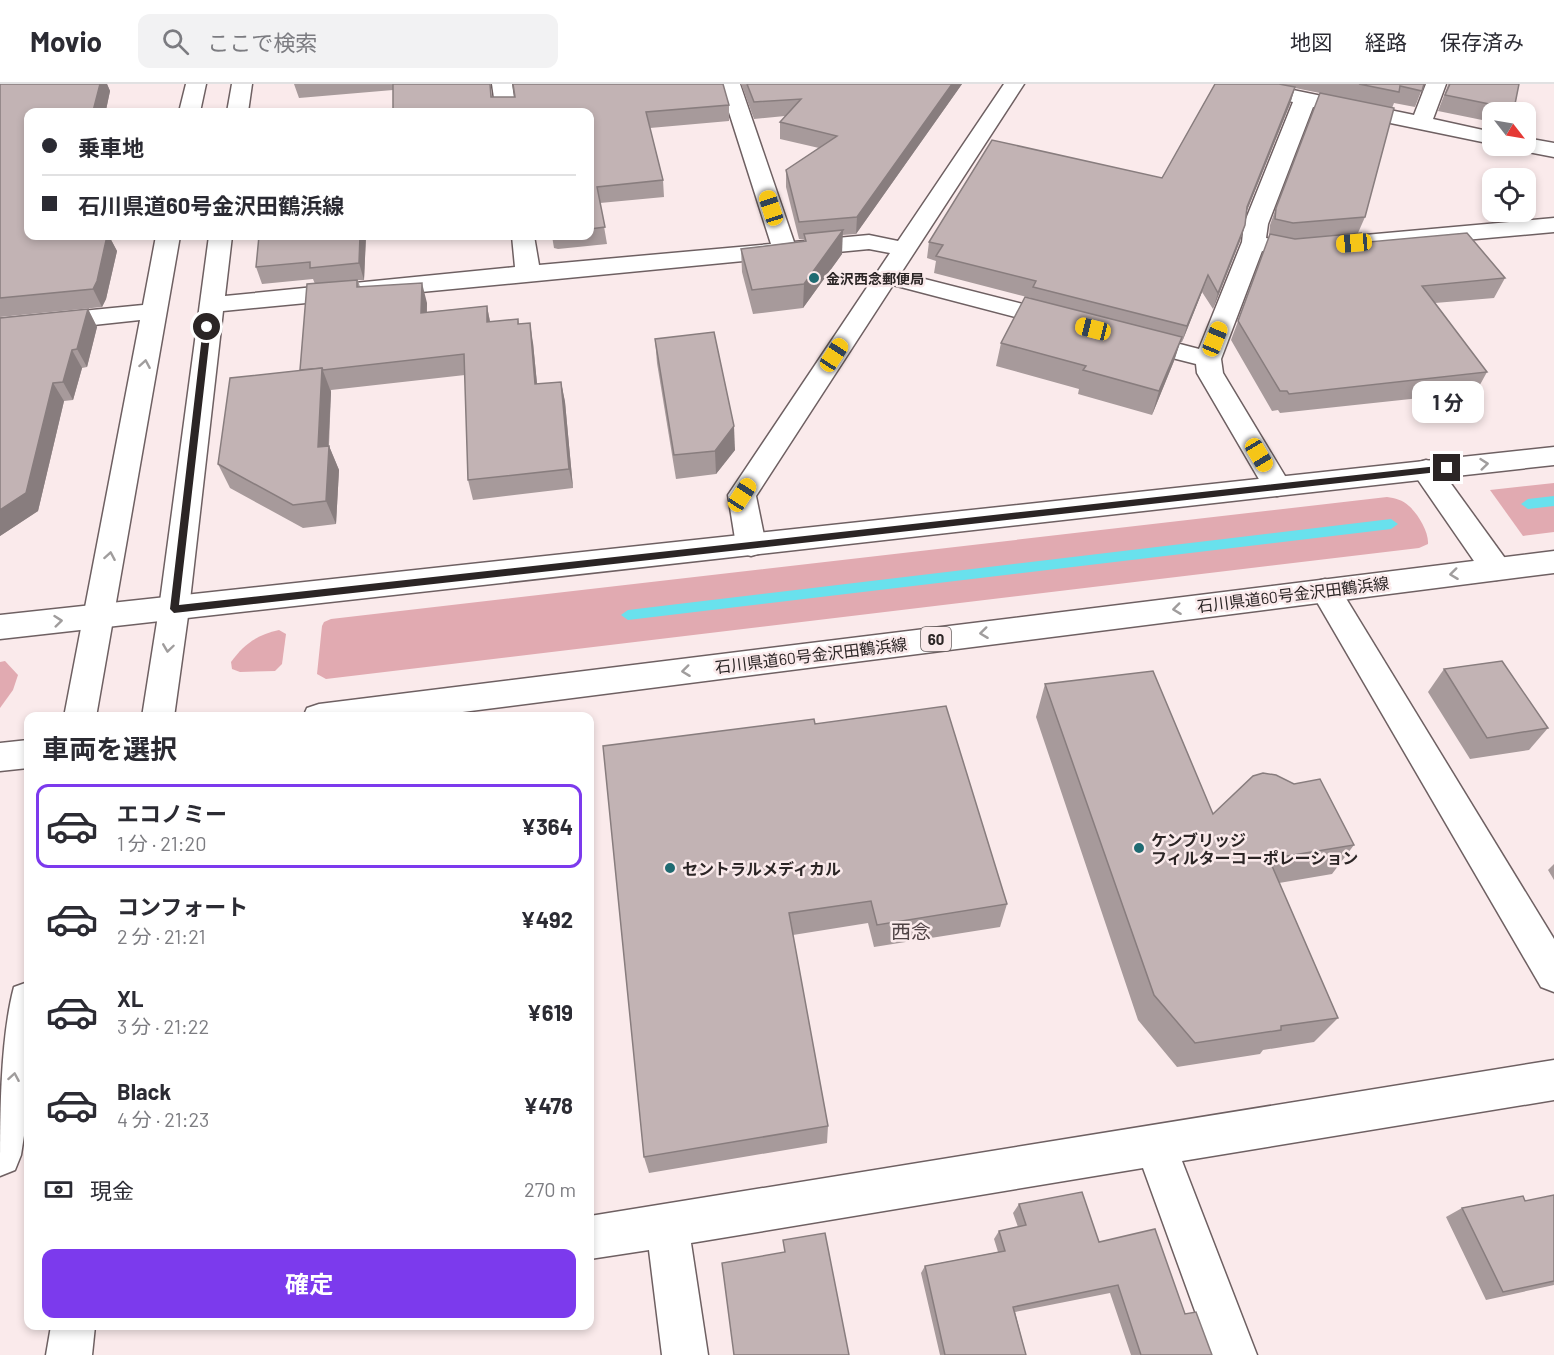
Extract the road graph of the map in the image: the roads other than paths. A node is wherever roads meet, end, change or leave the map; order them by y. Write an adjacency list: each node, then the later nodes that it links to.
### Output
1 (196, 84): 9 (street)
2 (242, 84): 10 (street)
3 (502, 84): 11 (street)
4 (730, 84): 22 (street)
5 (1014, 84): 21 (street)
6 (1235, 84): 8 (street)
7 (1436, 84): 12 (street)
8 (1305, 99): 12 (street); 20 (street)
9 (191, 108)
10 (239, 108)
11 (505, 108)
12 (1421, 124): 13 (street)
13 (1482, 136)
14 (1536, 147): 15 (street)
15 (1554, 150)
16 (1554, 225): 20 (street)
17 (167, 240): 26 (street)
18 (219, 240): 25 (street)
19 (524, 240): 23 (street)
20 (1254, 242): 30 (street)
21 (903, 249): 22 (street); 24 (street)
22 (785, 250): 23 (street)
23 (528, 273): 25 (street)
24 (886, 276): 27 (street); 34 (street)
25 (210, 305): 38 (street)
26 (155, 310): 28 (street); 39 (street, one-way to 26)
27 (1081, 326)
28 (0, 327)
29 (1116, 335): 30 (street)
30 (1208, 359): 33 (street)
31 (1554, 456): 32 (street, one-way to 31)
32 (1426, 470): 33 (street); 36 (street)
33 (1277, 486): 34 (street)
34 (751, 545): 38 (street)
35 (1554, 561): 36 (street, 石川県道60号金沢田鶴浜線 / 60)
36 (1496, 569): 37 (street, 石川県道60号金沢田鶴浜線 / 60, one-way to 37)
37 (1325, 590): 43 (street, 石川県道60号金沢田鶴浜線 / 60, one-way to 43); 46 (street)
38 (174, 609): 39 (street); 42 (street, one-way to 42)
39 (100, 617): 40 (street, one-way to 39); 41 (street)
40 (0, 627)
41 (81, 712)
42 (159, 712)
43 (359, 712)
44 (24, 754): 45 (street)
45 (0, 757)
46 (1554, 974)
47 (24, 1021): 50 (street, one-way to 47)
48 (1554, 1080): 49 (street)
49 (1155, 1145): 51 (street); 56 (street)
50 (0, 1150)
51 (668, 1225): 52 (street); 55 (street)
52 (594, 1237)
53 (72, 1330): 54 (street)
54 (69, 1355)
55 (685, 1355)
56 (1234, 1355)

